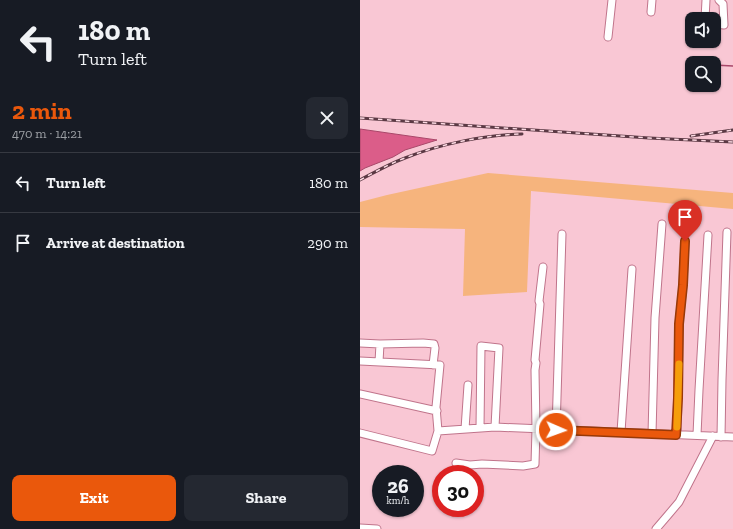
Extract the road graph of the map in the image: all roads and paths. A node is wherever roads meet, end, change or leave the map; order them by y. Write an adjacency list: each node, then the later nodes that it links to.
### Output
1 (612, 0): 8 (street)
2 (652, 0): 5 (street)
3 (706, 0): 6 (street)
4 (719, 0): 7 (street)
5 (651, 12)
6 (705, 12)
7 (721, 24)
8 (608, 38)
9 (662, 224): 32 (street)
10 (727, 232): 36 (street)
11 (562, 234): 28 (street)
12 (708, 235): 34 (street)
13 (685, 241): 33 (street)
14 (543, 267): 27 (street)
15 (632, 269): 30 (street)
16 (360, 343): 17 (street)
17 (380, 344): 19 (street); 20 (street)
18 (360, 361): 19 (street)
19 (379, 362): 20 (street)
20 (433, 365): 23 (street)
21 (468, 385): 26 (street)
22 (360, 394): 23 (street)
23 (436, 411): 29 (street)
24 (495, 424): 25 (street); 25 (street); 27 (street)
25 (480, 426): 26 (street)
26 (465, 429): 29 (street)
27 (536, 429): 28 (street); 38 (street)
28 (556, 430): 30 (street)
29 (438, 431): 31 (street)
30 (621, 432): 32 (street)
31 (360, 433)
32 (652, 434): 33 (street)
33 (676, 435): 34 (street)
34 (697, 435): 35 (street)
35 (714, 436): 36 (street); 41 (street)
36 (721, 437): 37 (street)
37 (733, 437)
38 (456, 463)
39 (360, 528): 40 (street)
40 (377, 528)
41 (656, 529)

